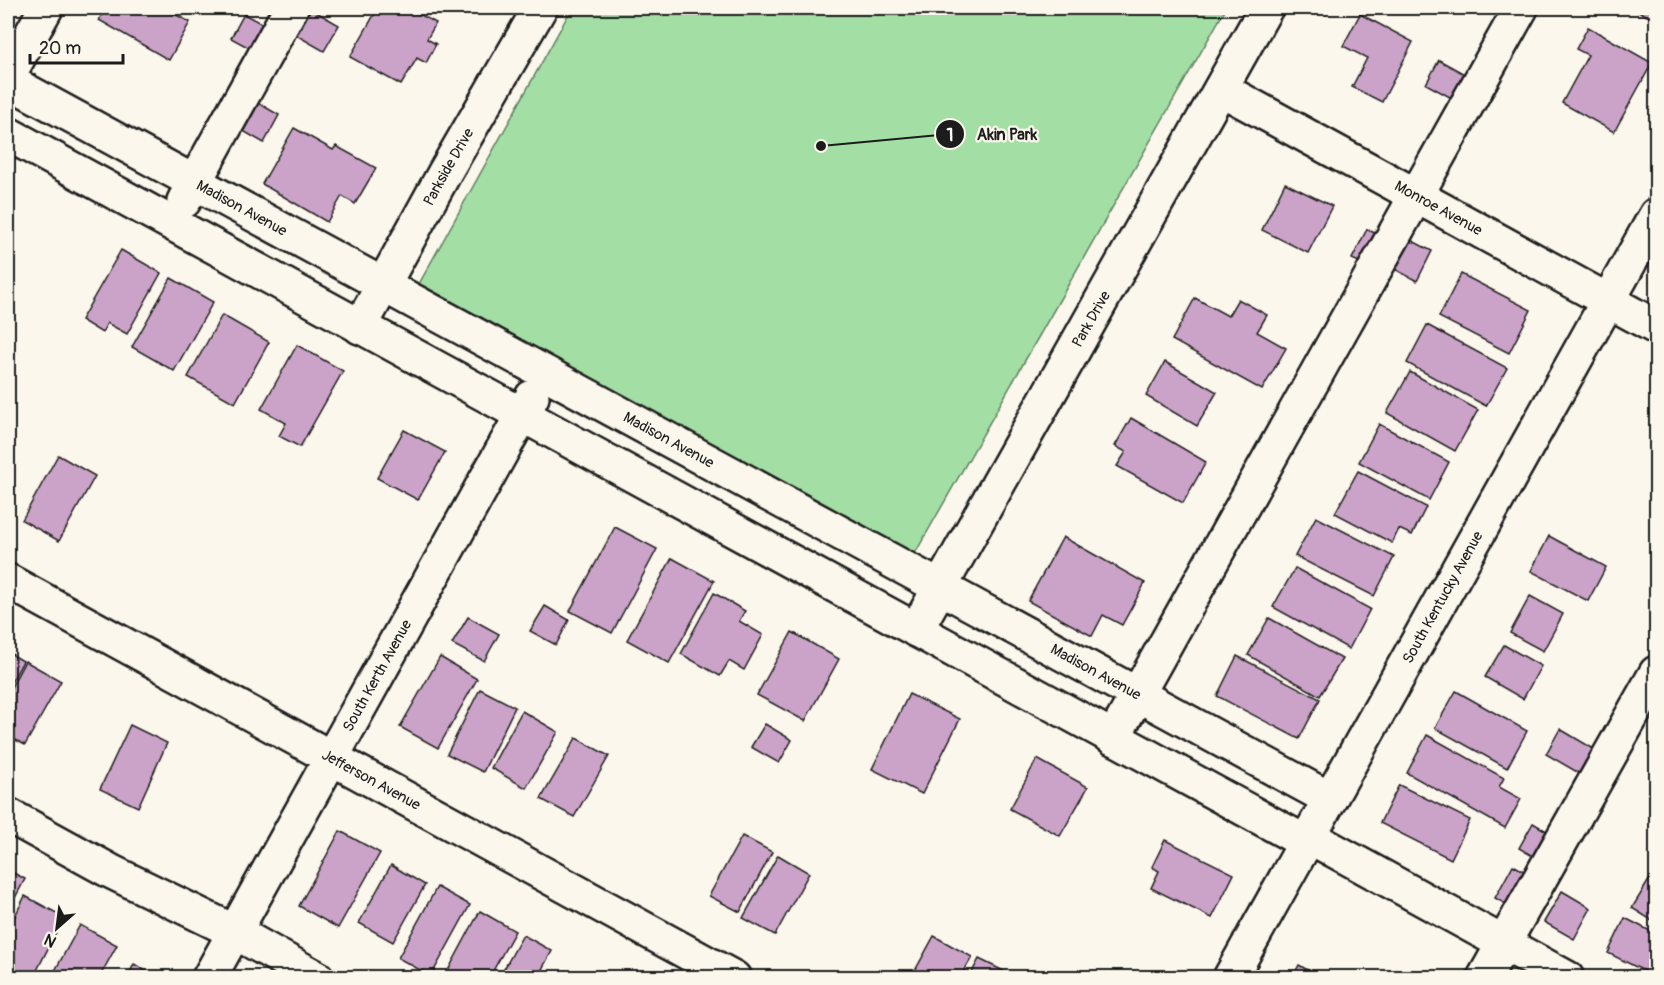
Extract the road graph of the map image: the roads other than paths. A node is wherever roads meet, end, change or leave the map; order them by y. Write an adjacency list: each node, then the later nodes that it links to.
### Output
1 (46, 8): 6 (street)
2 (291, 8): 10 (street)
3 (540, 8): 14 (street, Parkside Drive)
4 (1266, 8): 8 (street, Park Drive)
5 (1521, 8): 11 (street)
6 (8, 76)
7 (8, 81): 10 (street, Madison Avenue)
8 (1221, 89): 11 (street, Monroe Avenue); 21 (street, Park Drive)
9 (8, 134): 13 (street)
10 (195, 183): 13 (street); 14 (street, Madison Avenue)
11 (1416, 195): 15 (street, Monroe Avenue); 24 (street)
12 (1656, 215): 15 (street, South Kentucky Avenue)
13 (171, 223): 16 (street)
14 (383, 285): 16 (street, Parkside Drive); 18 (street, Madison Avenue)
15 (1609, 301): 17 (street, Monroe Avenue); 27 (street, South Kentucky Avenue)
16 (360, 327): 19 (street)
17 (1656, 327)
18 (545, 374): 19 (street, South Kerth Avenue); 21 (street, Madison Avenue)
19 (522, 415): 22 (street); 26 (street, South Kerth Avenue)
20 (8, 581): 26 (street, Jefferson Avenue)
21 (940, 588): 22 (street, Park Drive); 24 (street, Madison Avenue)
22 (916, 630): 25 (street)
23 (1656, 673): 31 (street)
24 (1138, 695): 25 (street); 27 (street, Madison Avenue)
25 (1113, 738): 29 (street)
26 (331, 758): 30 (street, South Kerth Avenue); 34 (street, Jefferson Avenue)
27 (1330, 799): 29 (street, South Kentucky Avenue)
28 (8, 815): 30 (street)
29 (1307, 839): 31 (street); 35 (street, South Kentucky Avenue)
30 (234, 932): 32 (street, South Kerth Avenue); 33 (street)
31 (1503, 943): 36 (street); 37 (street)
32 (209, 978)
33 (316, 978)
34 (734, 978)
35 (1230, 978)
36 (1484, 978)
37 (1567, 978)

